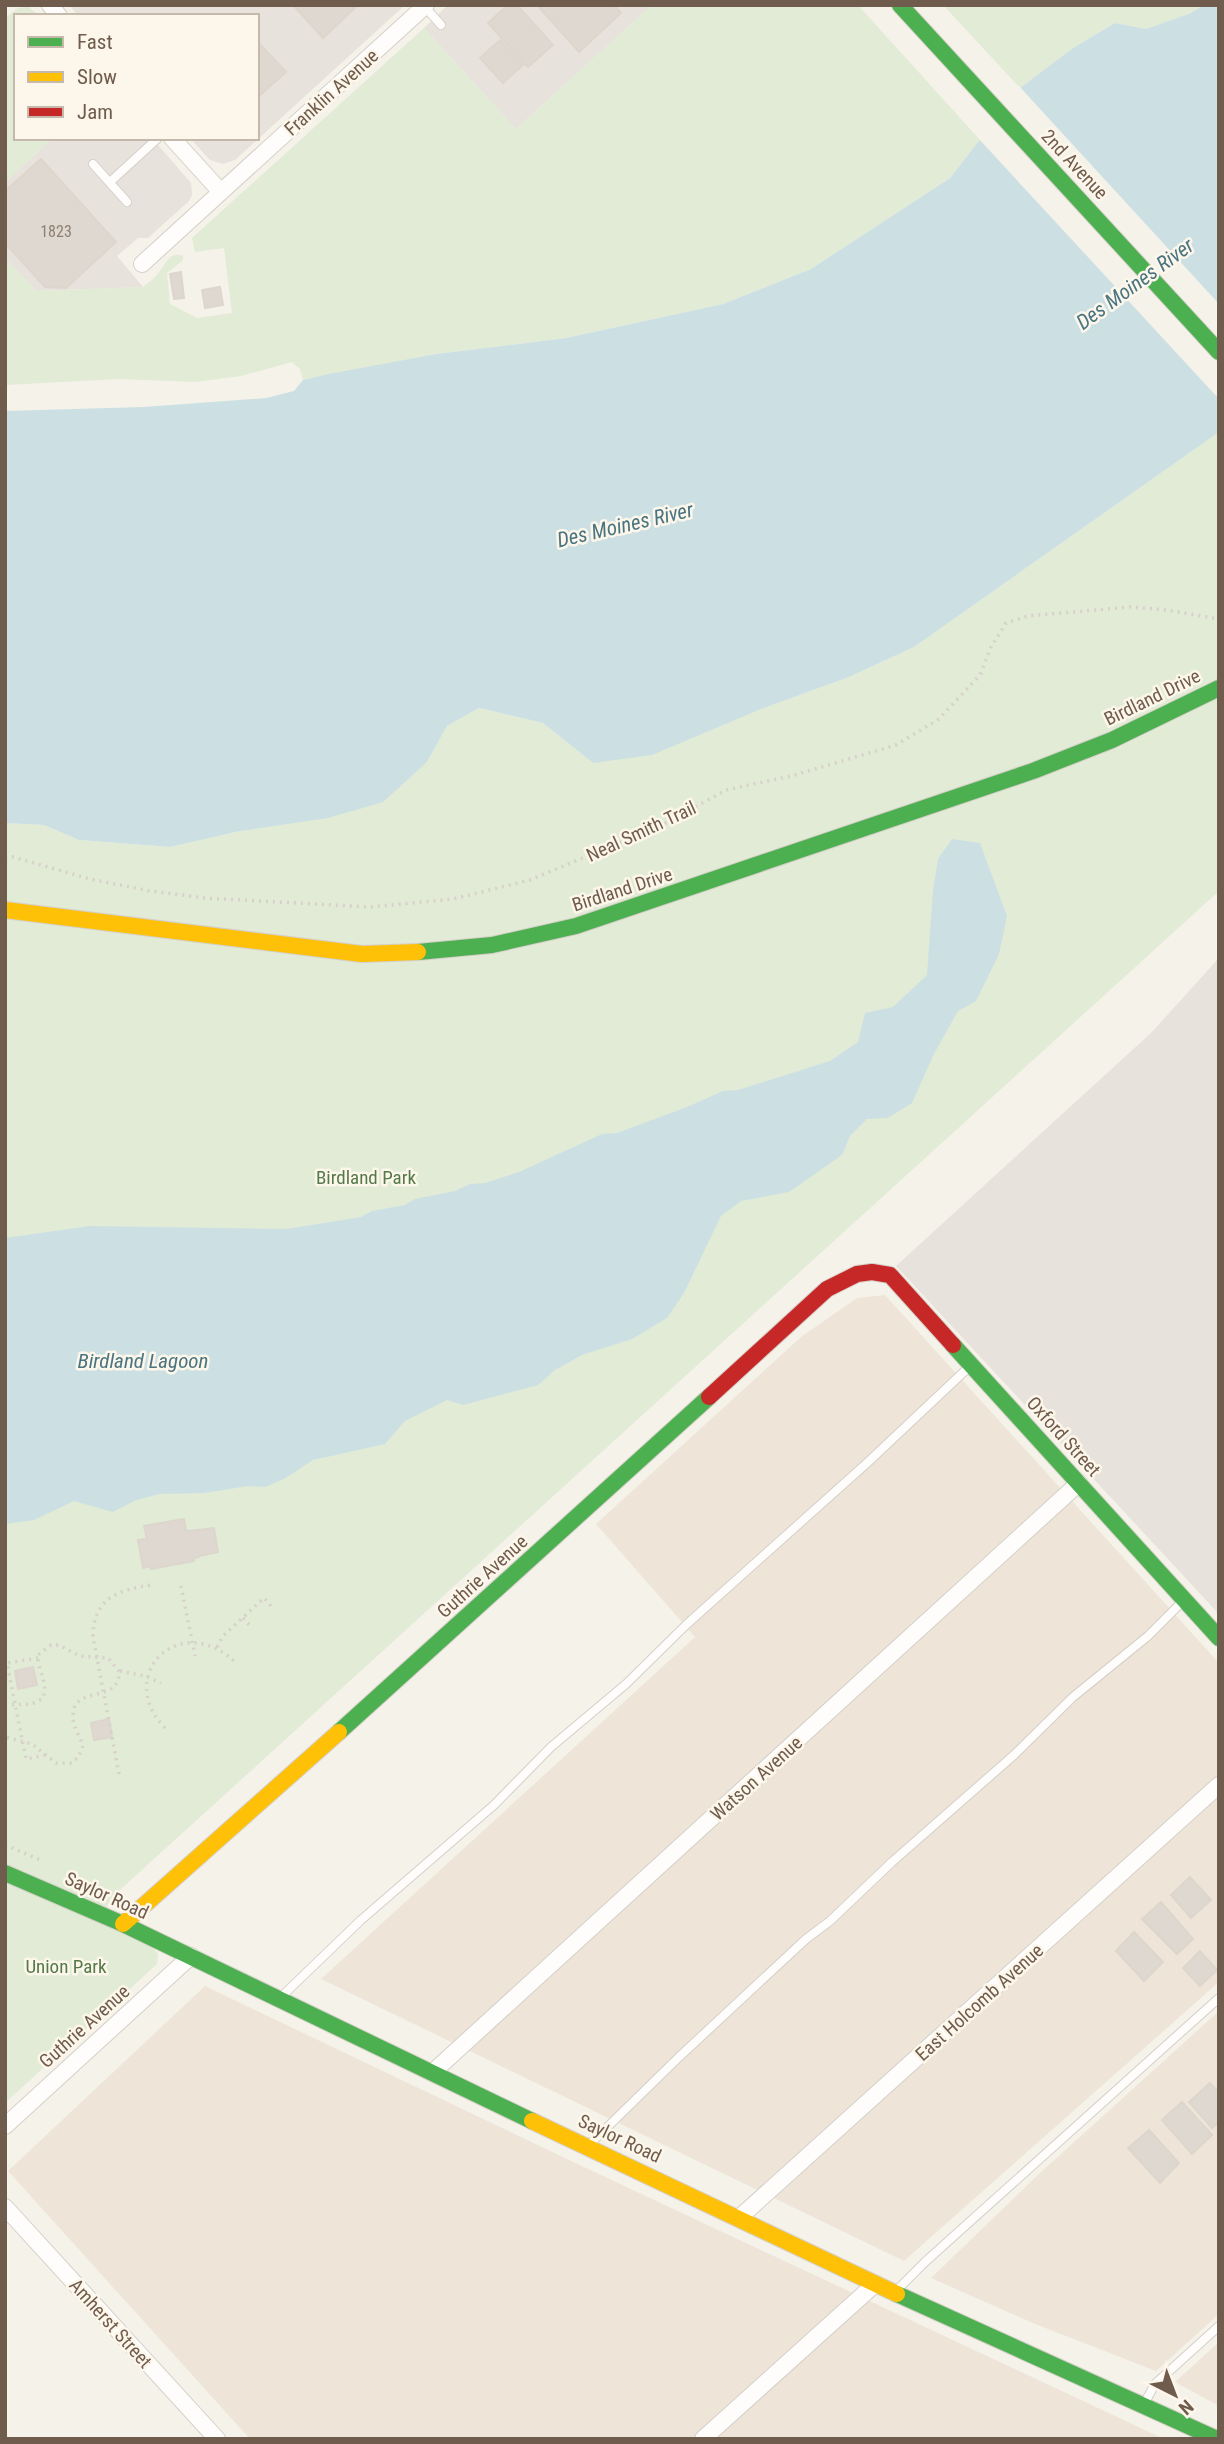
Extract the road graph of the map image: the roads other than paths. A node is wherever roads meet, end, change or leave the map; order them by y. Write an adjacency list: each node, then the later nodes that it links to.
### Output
1 (900, 5): 11 (street, 2nd Avenue)
2 (425, 6): 3 (lane); 8 (street, Franklin Avenue)
3 (441, 25)
4 (156, 140): 7 (lane)
5 (174, 140): 8 (street)
6 (93, 164): 7 (lane)
7 (110, 182): 9 (lane)
8 (221, 192): 10 (street, Franklin Avenue)
9 (127, 202)
10 (142, 264)
11 (1219, 352)
12 (1219, 688): 13 (street, Birdland Drive)
13 (5, 910)
14 (873, 1271): 15 (street, Oxford Street); 21 (street, Guthrie Avenue)
15 (972, 1365): 16 (street, Oxford Street); 24 (lane)
16 (1079, 1483): 17 (street, Oxford Street); 25 (street, Watson Avenue)
17 (1184, 1599): 18 (street, Oxford Street); 27 (lane)
18 (1219, 1638)
19 (1219, 1784): 29 (street, East Holcomb Avenue)
20 (5, 1873): 21 (street, Saylor Road)
21 (123, 1924): 22 (street, Saylor Road)
22 (191, 1956): 24 (street, Saylor Road); 26 (street, Guthrie Avenue)
23 (1219, 1998): 31 (lane)
24 (279, 2000): 25 (street, Saylor Road)
25 (433, 2072): 27 (street, Saylor Road)
26 (5, 2126)
27 (588, 2146): 29 (street, Saylor Road)
28 (5, 2207): 34 (street, Amherst Street)
29 (739, 2218): 30 (street, Saylor Road)
30 (874, 2284): 31 (street, Saylor Road); 35 (street)
31 (894, 2293): 33 (street, Saylor Road)
32 (1219, 2326): 33 (lane)
33 (1144, 2406): 36 (street, Saylor Road)
34 (217, 2439)
35 (703, 2439)
36 (1217, 2439)

